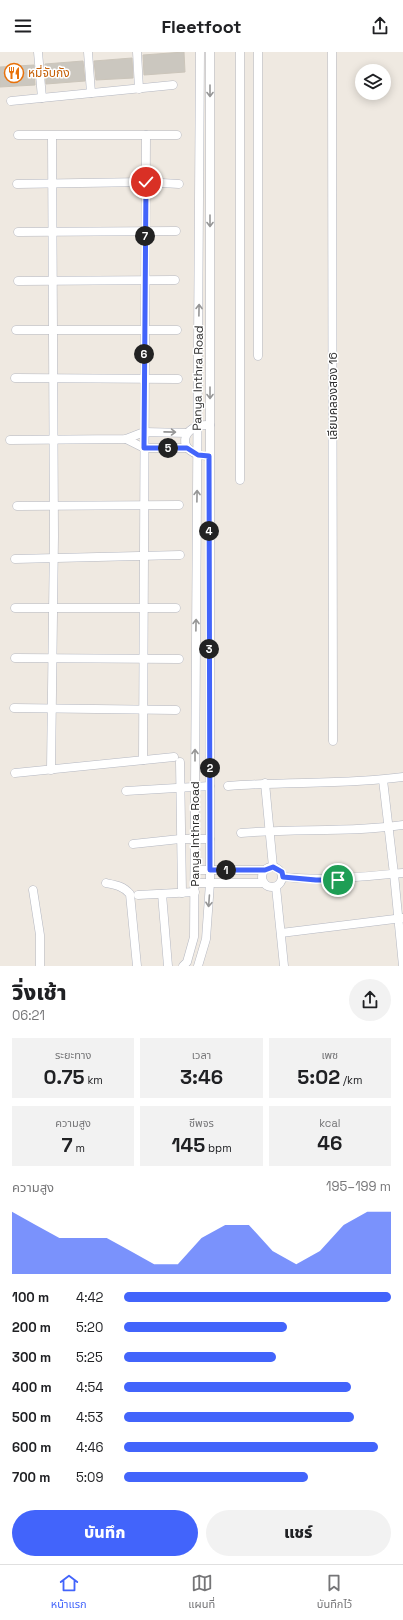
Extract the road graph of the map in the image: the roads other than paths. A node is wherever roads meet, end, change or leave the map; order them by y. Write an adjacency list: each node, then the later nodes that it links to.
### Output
1 (38, 52): 12 (street)
2 (88, 52): 11 (street)
3 (137, 52): 10 (street)
4 (200, 52): 39 (street, Panya Inthra Road, one-way to 4)
5 (210, 52): 40 (street, Panya Inthra Road, one-way to 40)
6 (240, 52): 50 (street)
7 (258, 52): 34 (street)
8 (332, 52): 71 (street, เลียบคลองสอง 16)
9 (173, 85): 10 (street)
10 (139, 89): 11 (street)
11 (91, 93): 12 (street)
12 (42, 98): 13 (street)
13 (11, 101)
14 (177, 135): 17 (street)
15 (18, 136): 16 (street)
16 (52, 136): 17 (street); 20 (street)
17 (146, 136): 18 (street)
18 (146, 182): 20 (street); 21 (street); 22 (street)
19 (17, 184): 20 (street)
20 (52, 184): 25 (street)
21 (179, 184)
22 (145, 231): 23 (street); 25 (street); 26 (street)
23 (176, 231)
24 (18, 232): 25 (street)
25 (52, 232): 29 (street)
26 (145, 280): 27 (street); 29 (street); 30 (street)
27 (175, 280)
28 (18, 281): 29 (street)
29 (52, 281): 32 (street)
30 (145, 329): 32 (street); 33 (street); 37 (street)
31 (16, 330): 32 (street)
32 (52, 330): 36 (street)
33 (177, 330)
34 (258, 356)
35 (15, 378): 36 (street)
36 (52, 378): 37 (street); 45 (street)
37 (144, 378): 38 (street); 41 (street)
38 (178, 379)
39 (198, 424): 40 (street); 42 (street); 48 (street, Panya Inthra Road)
40 (210, 425): 49 (street, Panya Inthra Road)
41 (144, 432): 42 (street, one-way to 42); 43 (street); 46 (street)
42 (187, 432): 47 (street)
43 (126, 439): 45 (street); 46 (street)
44 (10, 440): 45 (street)
45 (52, 440): 51 (street)
46 (144, 448): 47 (street); 52 (street)
47 (187, 448): 48 (street)
48 (198, 455): 49 (street); 78 (street, Panya Inthra Road, one-way to 48)
49 (209, 456): 79 (street, Panya Inthra Road)
50 (240, 480)
51 (53, 505): 52 (street); 54 (street); 58 (street)
52 (145, 505): 53 (street); 55 (street)
53 (179, 505)
54 (17, 506)
55 (145, 555): 56 (street); 58 (street); 60 (street)
56 (180, 555)
57 (15, 559): 58 (street)
58 (53, 559): 59 (street)
59 (52, 606): 60 (street); 61 (street); 64 (street)
60 (144, 606): 62 (street); 65 (street)
61 (15, 608)
62 (176, 608)
63 (15, 658): 64 (street)
64 (52, 658): 65 (street); 68 (street)
65 (143, 659): 66 (street); 69 (street)
66 (179, 659)
67 (14, 708): 68 (street)
68 (51, 708): 69 (street); 73 (street)
69 (143, 708): 70 (street); 72 (street)
70 (176, 710)
71 (333, 741)
72 (143, 760): 73 (street); 81 (street)
73 (51, 770): 74 (street)
74 (15, 773)
75 (403, 778): 76 (street)
76 (383, 780): 77 (street); 84 (street)
77 (266, 783): 80 (street); 85 (street)
78 (195, 786): 79 (street); 81 (street); 88 (street, Panya Inthra Road)
79 (210, 786): 89 (street, Panya Inthra Road)
80 (228, 786)
81 (181, 787): 82 (street); 87 (street)
82 (126, 791)
83 (403, 825): 84 (street)
84 (389, 827): 85 (street); 95 (street)
85 (271, 830): 86 (street); 91 (street)
86 (241, 833)
87 (180, 839): 88 (street); 90 (street); 104 (street)
88 (195, 839): 89 (street); 92 (street, Panya Inthra Road)
89 (210, 839): 93 (street, Panya Inthra Road)
90 (132, 844)
91 (269, 868): 93 (street); 96 (street); 99 (street)
92 (195, 870): 93 (street); 97 (street, Panya Inthra Road)
93 (210, 870): 98 (street, Panya Inthra Road)
94 (403, 873): 95 (street)
95 (394, 874): 96 (street); 107 (street)
96 (283, 877): 101 (street)
97 (195, 883): 98 (street); 103 (street, Panya Inthra Road)
98 (210, 883): 99 (street); 113 (street, Panya Inthra Road, one-way to 113)
99 (264, 883): 101 (street)
100 (106, 884): 110 (street)
101 (276, 887): 108 (street)
102 (33, 890): 109 (street)
103 (195, 892): 104 (street); 112 (street, Panya Inthra Road)
104 (182, 893): 105 (street)
105 (162, 894): 106 (street); 111 (street)
106 (138, 895)
107 (401, 919): 108 (street); 115 (street)
108 (281, 933): 114 (street)
109 (40, 966)
110 (137, 966)
111 (168, 966)
112 (183, 966)
113 (198, 966)
114 (284, 966)
115 (402, 966)

